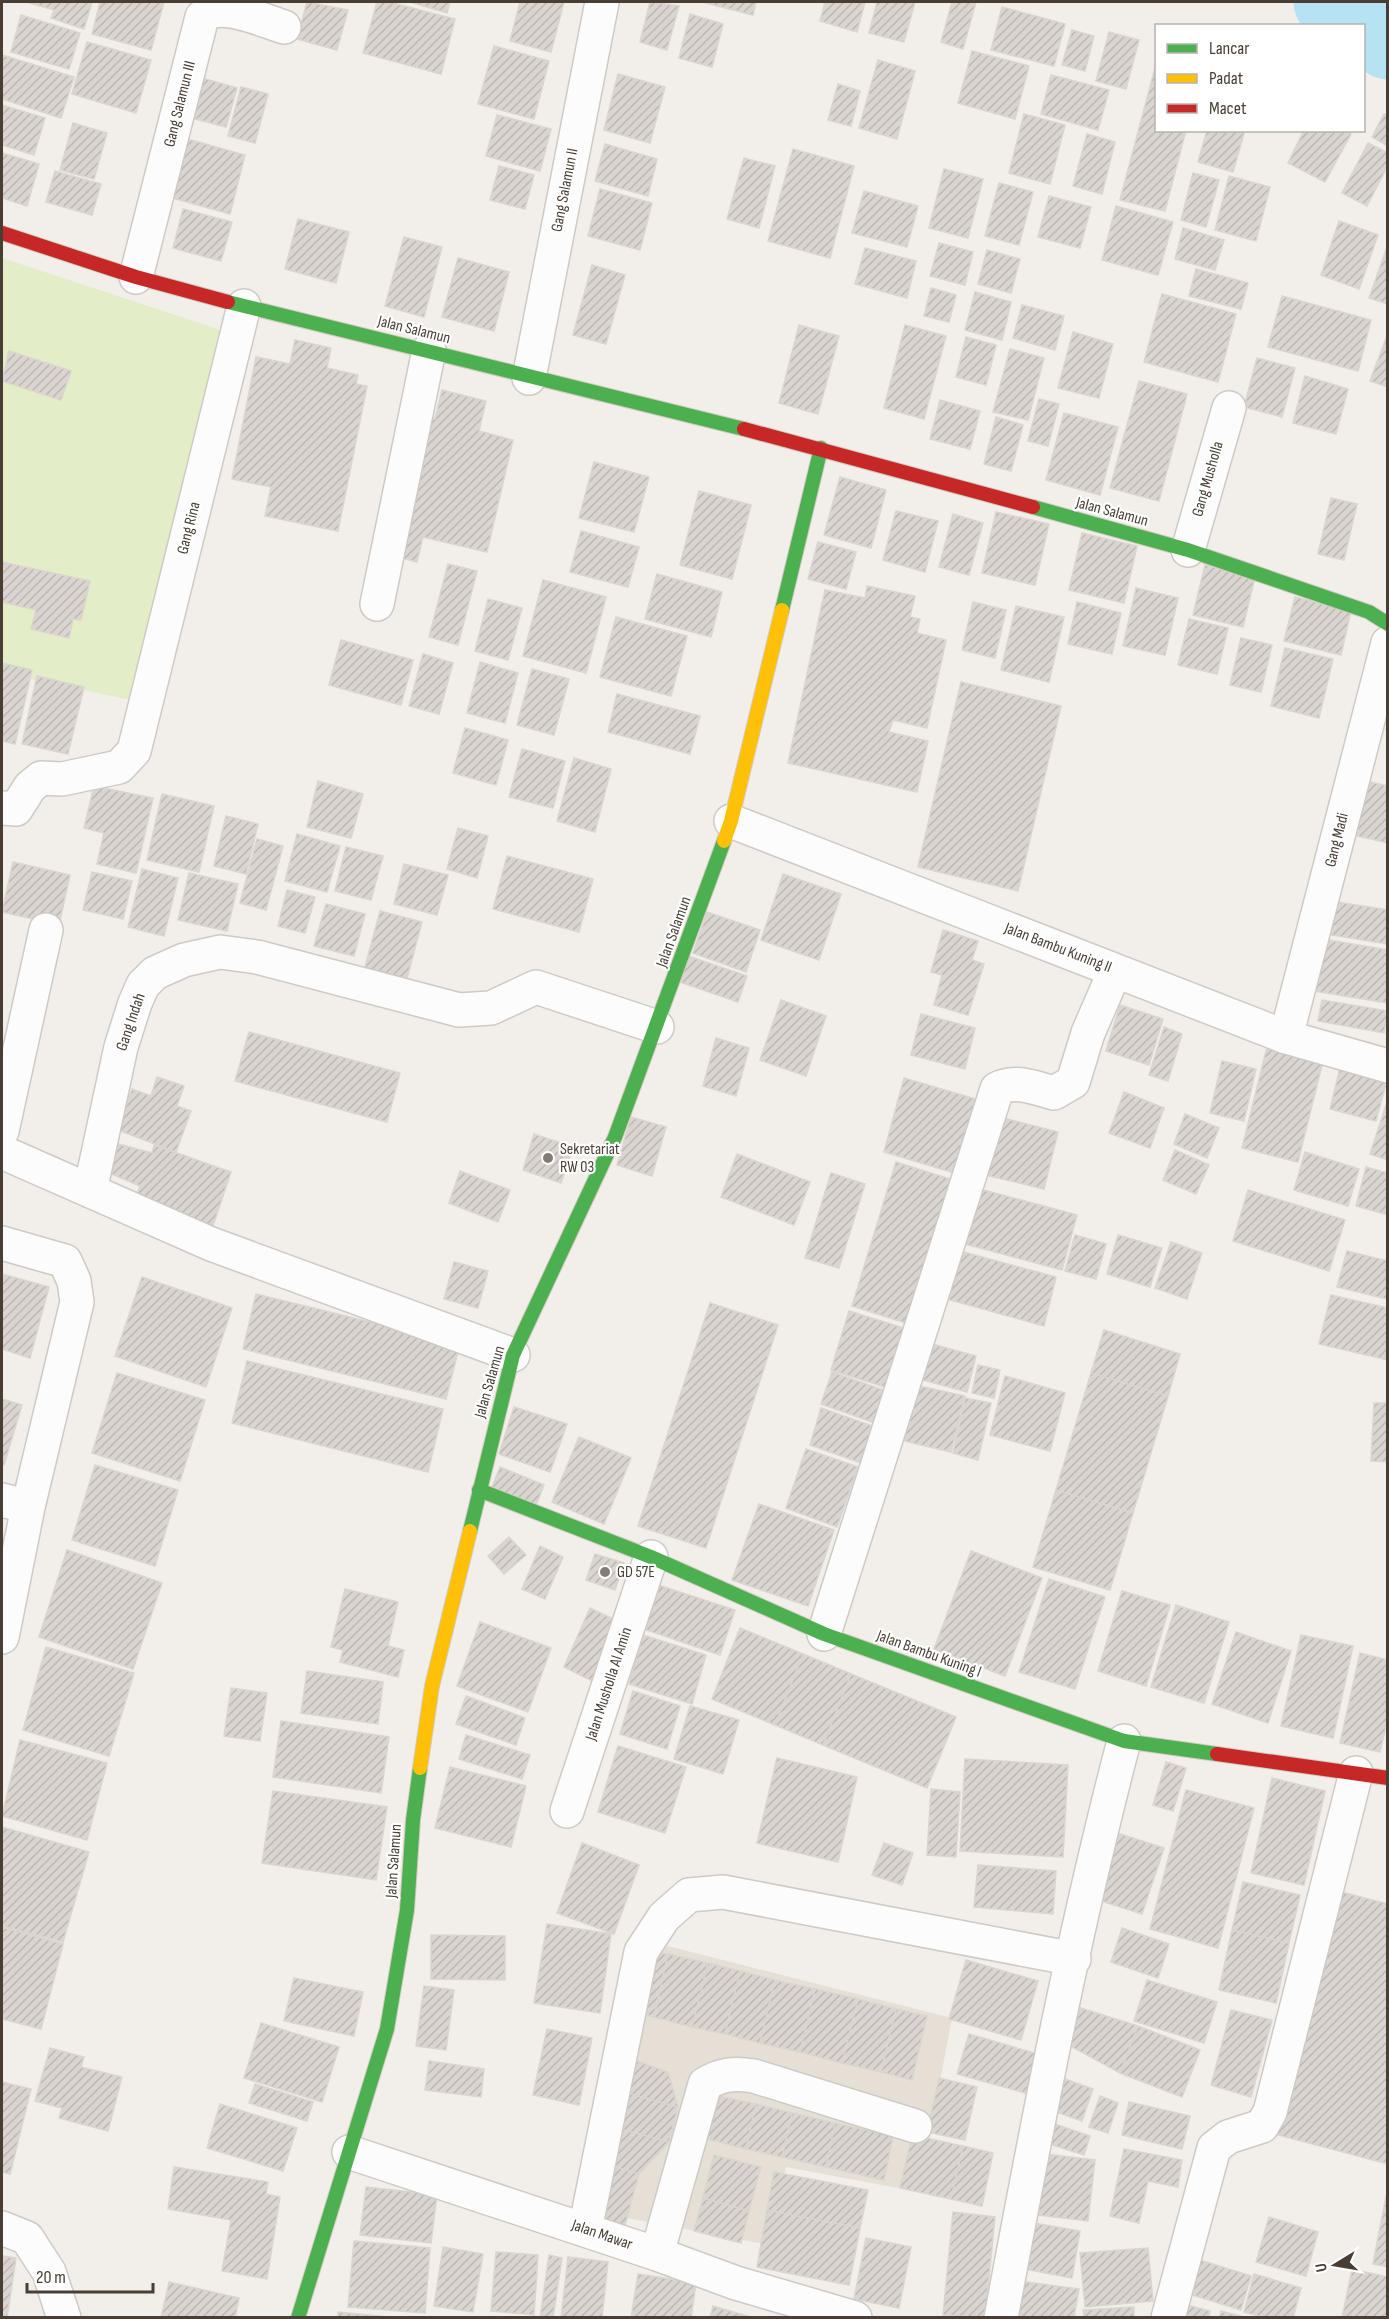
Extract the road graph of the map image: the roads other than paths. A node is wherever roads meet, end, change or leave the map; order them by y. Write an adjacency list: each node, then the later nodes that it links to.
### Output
1 (602, 2): 7 (street, Gang Salamun II)
2 (284, 27): 4 (street, Gang Salamun III)
3 (2, 233): 4 (street, Jalan Salamun)
4 (136, 277): 5 (street, Jalan Salamun)
5 (244, 306): 6 (street, Jalan Salamun); 14 (street, Gang Rina)
6 (429, 350): 7 (street, Jalan Salamun); 11 (street)
7 (529, 378): 9 (street, Jalan Salamun)
8 (1229, 408): 10 (street, Gang Musholla)
9 (821, 448): 10 (street, Jalan Salamun); 15 (street, Jalan Salamun)
10 (1188, 550): 12 (street, Jalan Salamun)
11 (377, 604)
12 (1388, 624)
13 (1388, 643): 19 (street, Gang Madi)
14 (2, 808)
15 (731, 821): 17 (street, Jalan Bambu Kuning II); 18 (street, Jalan Salamun)
16 (46, 930): 21 (street)
17 (1115, 971): 19 (street, Jalan Bambu Kuning II); 29 (street)
18 (657, 1027): 23 (street, Gang Indah); 25 (street, Jalan Salamun)
19 (1286, 1037): 20 (street, Jalan Bambu Kuning II)
20 (1387, 1066)
21 (2, 1131)
22 (2, 1152): 23 (street)
23 (90, 1191): 25 (street)
24 (2, 1243): 27 (street)
25 (513, 1355): 26 (street, Jalan Salamun)
26 (480, 1490): 28 (street, Jalan Bambu Kuning I); 36 (street, Jalan Salamun)
27 (15, 1503): 30 (street)
28 (651, 1557): 29 (street, Jalan Bambu Kuning I); 33 (street, Jalan Musholla Al Amin)
29 (824, 1634): 31 (street, Jalan Bambu Kuning I)
30 (2, 1637)
31 (1124, 1741): 32 (street, Jalan Bambu Kuning I); 34 (street)
32 (1372, 1776): 44 (street)
33 (567, 1811)
34 (1074, 1959): 38 (street); 43 (street)
35 (915, 2126): 39 (street)
36 (350, 2152): 38 (street, Jalan Mawar); 41 (street, Jalan Salamun)
37 (2, 2228): 40 (street)
38 (585, 2230): 39 (street, Jalan Mawar)
39 (657, 2254): 42 (street, Jalan Mawar)
40 (64, 2318)
41 (298, 2318)
42 (855, 2318)
43 (1001, 2318)
44 (1168, 2318)

